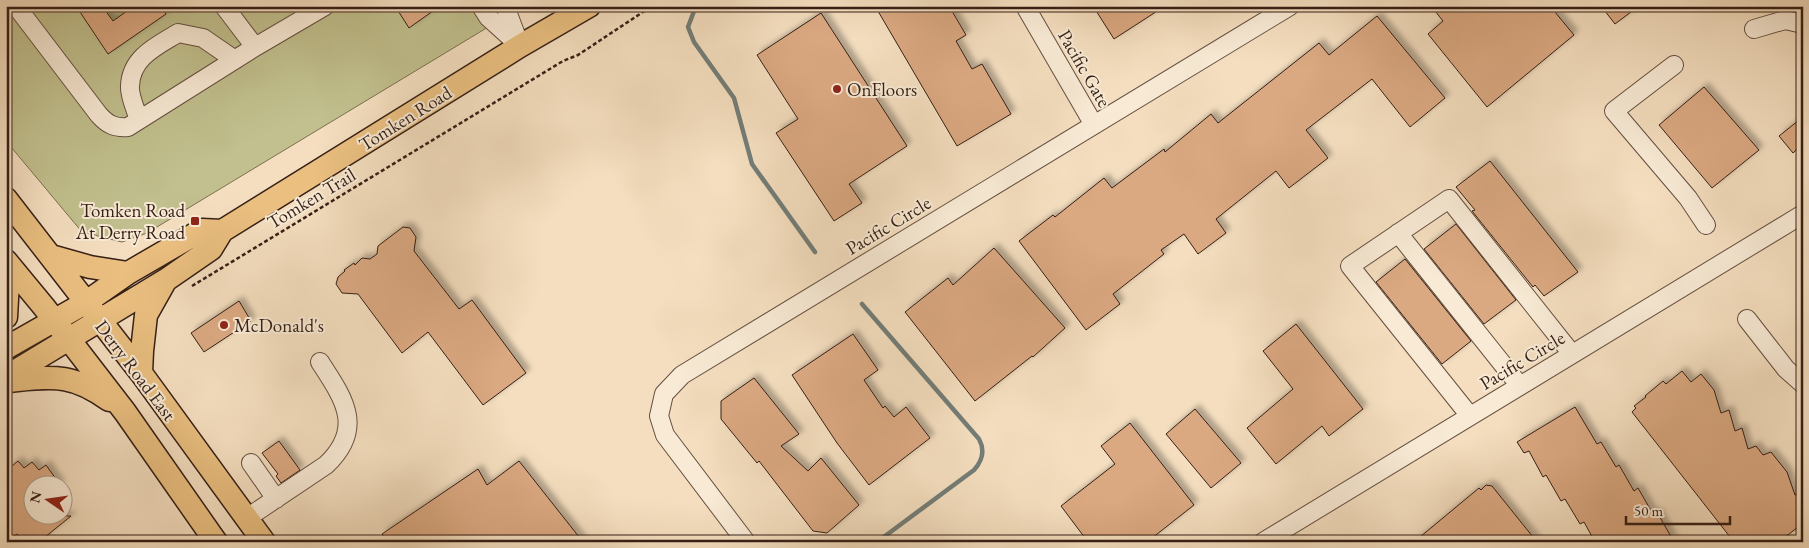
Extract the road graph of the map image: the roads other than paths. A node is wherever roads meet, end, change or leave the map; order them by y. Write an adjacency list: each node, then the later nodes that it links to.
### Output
1 (16, 6): 15 (street)
2 (224, 6): 12 (street)
3 (325, 6): 12 (street)
4 (481, 6): 11 (street)
5 (505, 6): 11 (street)
6 (588, 6): 11 (main road, Tomken Road)
7 (1025, 6): 16 (street, Pacific Gate)
8 (1290, 6): 16 (street, Pacific Circle)
9 (1803, 24): 10 (street)
10 (1754, 29)
11 (520, 46): 20 (main road, Tomken Road)
12 (255, 48): 13 (street)
13 (235, 60): 15 (street); 15 (street)
14 (1674, 65): 19 (street)
15 (139, 120)
16 (1094, 125): 48 (street, Pacific Circle)
17 (6, 199): 22 (main road, Derry Road East)
18 (1803, 214): 34 (street, Pacific Circle)
19 (1706, 225)
20 (222, 231): 25 (main road, Tomken Road); 26 (main road, Tomken Road)
21 (1398, 233): 34 (street); 40 (street); 42 (street)
22 (51, 256): 25 (main road); 27 (main road, Derry Road East)
23 (6, 261): 30 (main road, Derry Road East)
24 (6, 268): 28 (main road)
25 (128, 272): 27 (main road, Tomken Road)
26 (166, 280): 31 (main road, Tomken Road); 36 (main road)
27 (85, 303): 30 (main road, Tomken Road); 31 (main road, Derry Road East)
28 (6, 317)
29 (1747, 319): 39 (street)
30 (55, 321): 32 (main road, Derry Road East); 33 (main road, Tomken Road)
31 (100, 321): 32 (main road, Tomken Road); 36 (main road, Derry Road East)
32 (69, 340): 37 (main road, Tomken Road); 41 (main road, Derry Road East)
33 (6, 348)
34 (1572, 354): 40 (street, Pacific Circle)
35 (320, 362): 44 (street)
36 (141, 374): 45 (main road, Derry Road East)
37 (6, 377)
38 (6, 381): 41 (main road)
39 (1803, 384)
40 (1520, 386): 42 (street, Pacific Circle)
41 (125, 412): 46 (main road, Derry Road East)
42 (1470, 416): 49 (street, Pacific Circle)
43 (251, 462): 44 (street)
44 (276, 499): 45 (street)
45 (247, 518): 47 (main road, Derry Road East)
46 (216, 542)
47 (264, 542)
48 (746, 542)
49 (1263, 542)

